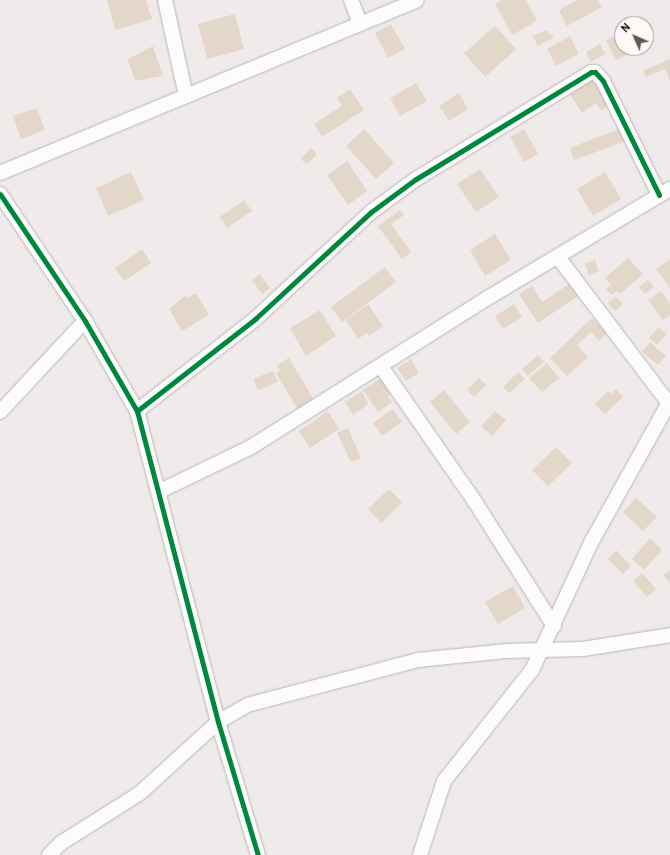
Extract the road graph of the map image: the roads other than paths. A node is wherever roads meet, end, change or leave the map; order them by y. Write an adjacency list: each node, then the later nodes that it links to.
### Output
1 (165, 0): 5 (street)
2 (351, 0): 4 (street)
3 (417, 0): 4 (street)
4 (360, 24): 5 (street)
5 (186, 96): 6 (street)
6 (0, 173)
7 (665, 192): 9 (street); 13 (street)
8 (0, 194): 10 (street)
9 (558, 257): 11 (street); 12 (street)
10 (85, 321): 13 (street); 14 (street)
11 (382, 368): 15 (street); 16 (street)
12 (669, 402): 16 (street)
13 (136, 411): 15 (street)
14 (0, 412)
15 (158, 492): 19 (street)
16 (554, 626): 18 (street)
17 (670, 635): 18 (street)
18 (542, 652): 19 (street); 22 (street)
19 (218, 722): 20 (street); 21 (street)
20 (49, 855)
21 (258, 855)
22 (420, 855)

